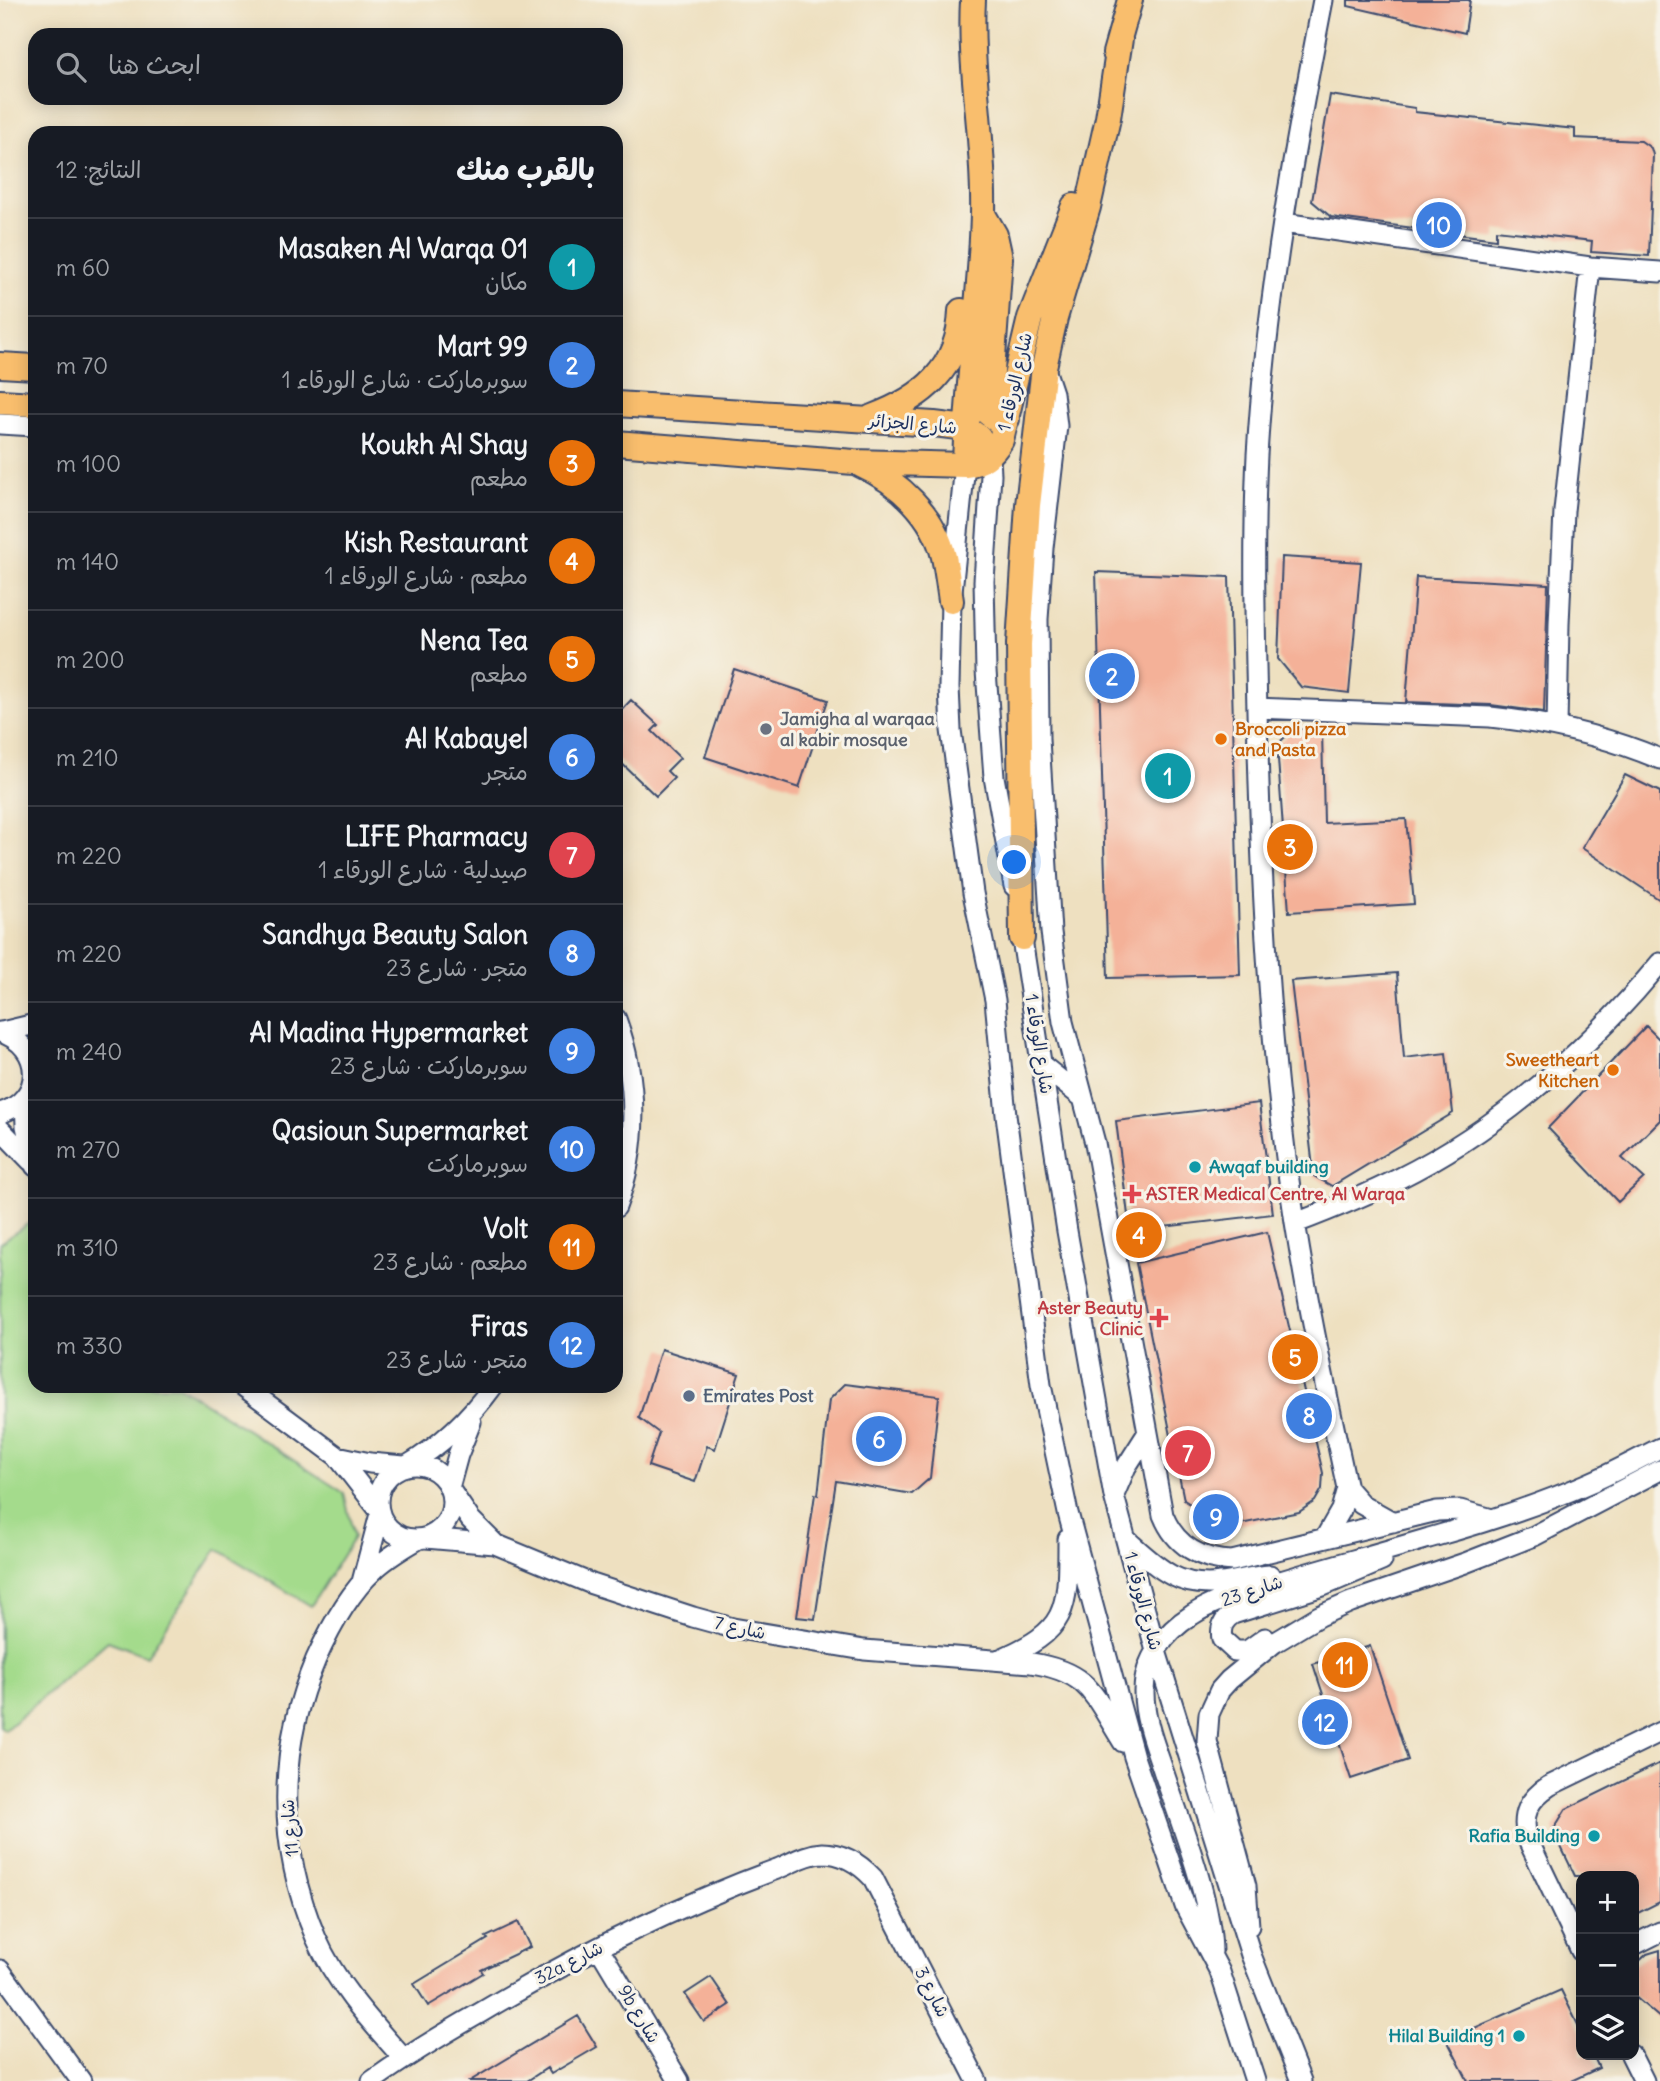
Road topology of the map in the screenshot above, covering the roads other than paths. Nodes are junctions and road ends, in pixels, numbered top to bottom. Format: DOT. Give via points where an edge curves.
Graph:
graph roads {
  1 [pos="973,0"];
  2 [pos="1130,0"];
  3 [pos="1323,0"];
  4 [pos="1121,39"];
  5 [pos="983,215"];
  6 [pos="1283,223"];
  7 [pos="1590,267"];
  8 [pos="1660,272"];
  9 [pos="0,365"];
  10 [pos="28,367"];
  11 [pos="1044,367"];
  12 [pos="0,402"];
  13 [pos="28,404"];
  14 [pos="623,404"];
  15 [pos="1007,419"];
  16 [pos="864,420"];
  17 [pos="0,424"];
  18 [pos="28,426"];
  19 [pos="965,428"];
  20 [pos="623,444"];
  21 [pos="990,456"];
  22 [pos="854,462"];
  23 [pos="965,465"];
  24 [pos="951,601"];
  25 [pos="1257,708"];
  26 [pos="1557,727"];
  27 [pos="1660,759"];
  28 [pos="1022,938"];
  29 [pos="1660,963"];
  30 [pos="28,1026"];
  31 [pos="1,1032"];
  32 [pos="623,1043"];
  33 [pos="28,1053"];
  34 [pos="1043,1066"];
  35 [pos="28,1092"];
  36 [pos="25,1098"];
  37 [pos="1083,1098"];
  38 [pos="0,1113"];
  39 [pos="0,1129"];
  40 [pos="28,1135"];
  41 [pos="28,1159"];
  42 [pos="623,1180"];
  43 [pos="1296,1223"];
  44 [pos="253,1393"];
  45 [pos="488,1393"];
  46 [pos="477,1408"];
  47 [pos="1147,1434"];
  48 [pos="1660,1448"];
  49 [pos="337,1455"];
  50 [pos="406,1466"];
  51 [pos="1660,1470"];
  52 [pos="1347,1488"];
  53 [pos="450,1489"];
  54 [pos="1114,1496"];
  55 [pos="379,1512"];
  56 [pos="1068,1513"];
  57 [pos="1492,1519"];
  58 [pos="1393,1522"];
  59 [pos="1325,1538"];
  60 [pos="1430,1538"];
  61 [pos="422,1539"];
  62 [pos="1126,1540"];
  63 [pos="495,1544"];
  64 [pos="1302,1574"];
  65 [pos="362,1583"];
  66 [pos="1351,1602"];
  67 [pos="1156,1651"];
  68 [pos="998,1660"];
  69 [pos="1660,1732"];
  70 [pos="1134,1757"];
  71 [pos="778,1868"];
  72 [pos="1660,1932"];
  73 [pos="1576,1941"];
  74 [pos="1639,1942"];
  75 [pos="600,1948"];
  76 [pos="1212,1955"];
  77 [pos="1251,1955"];
  78 [pos="0,1970"];
  79 [pos="403,2058"];
  80 [pos="1634,2060"];
  81 [pos="81,2081"];
  82 [pos="372,2081"];
  83 [pos="679,2081"];
  84 [pos="977,2081"];
  85 [pos="1255,2081"];
  86 [pos="1301,2081"];
  87 [pos="1644,2081"];
  1 -- 5 [label="main road, شارع الورقاء 1"];
  2 -- 4 [label="main road, شارع الورقاء 1"];
  3 -- 6 [label="street"];
  4 -- 11 [label="main road" via="1088,206"];
  4 -- 15 [label="main road, شارع الورقاء 1" via="1104,88 1081,186 1030,318"];
  5 -- 15 [label="main road" via="995,235 1000,258 989,414 995,421"];
  5 -- 16 [label="main road" via="964,282 958,334 947,361 929,386 910,401"];
  5 -- 19 [label="main road, شارع الورقاء 1"];
  6 -- 7 [label="street"];
  6 -- 25 [label="street" via="1257,457"];
  7 -- 8 [label="street"];
  7 -- 26 [label="street" via="1564,511"];
  9 -- 10 [label="main road"];
  11 -- 28 [label="main road" via="1020,607"];
  11 -- 37 [label="street" via="1057,426 1038,619 1045,867 1063,1022"];
  12 -- 13 [label="main road"];
  14 -- 16 [label="main road, شارع الجزائر"];
  15 -- 21 [label="main road, شارع الورقاء 1"];
  16 -- 19 [label="main road, شارع الجزائر"];
  17 -- 18 [label="street"];
  19 -- 21 [label="main road, شارع الجزائر" via="981,439"];
  19 -- 23 [label="main road, شارع الورقاء 1"];
  20 -- 22 [label="main road, شارع الجزائر"];
  21 -- 23 [label="main road, شارع الجزائر"];
  21 -- 28 [label="street, شارع الورقاء 1" via="984,581 986,671 994,777"];
  22 -- 23 [label="main road, شارع الجزائر"];
  22 -- 24 [label="main road" via="888,480 928,520 944,555"];
  23 -- 24 [label="street, شارع الورقاء 1"];
  24 -- 56 [label="street, شارع الورقاء 1" via="949,687 955,763 995,1000 1034,1338"];
  25 -- 26 [label="street" via="1490,717"];
  25 -- 43 [label="street" via="1267,978"];
  26 -- 27 [label="street"];
  28 -- 34 [label="street, شارع الورقاء 1"];
  29 -- 43 [label="street" via="1570,1059 1518,1102 1400,1178"];
  30 -- 31 [label="street"];
  31 -- 33 [label="street" via="19,1041"];
  32 -- 42 [label="street" via="633,1104"];
  34 -- 37 [label="street"];
  34 -- 54 [label="street, شارع الورقاء 1"];
  35 -- 36 [label="street"];
  36 -- 38 [label="street"];
  36 -- 40 [label="street"];
  37 -- 47 [label="street"];
  39 -- 41 [label="street"];
  43 -- 52 [label="street"];
  44 -- 49 [label="street"];
  45 -- 46 [label="street"];
  46 -- 50 [label="street" via="438,1445"];
  46 -- 53 [label="street" via="460,1447"];
  47 -- 54 [label="street"];
  47 -- 59 [label="street" via="1163,1515 1173,1535 1190,1550 1210,1559 1232,1561"];
  48 -- 57 [label="street, شارع 23" via="1570,1491"];
  49 -- 50 [label="street"];
  49 -- 55 [label="street"];
  50 -- 53 [label="street" via="428,1467"];
  50 -- 55 [label="street" via="383,1483"];
  51 -- 66 [label="street" via="1534,1536"];
  52 -- 58 [label="street" via="1361,1504"];
  52 -- 59 [label="street"];
  53 -- 61 [label="street" via="449,1519"];
  53 -- 63 [label="street, شارع 7" via="470,1519"];
  54 -- 62 [label="street, شارع الورقاء 1"];
  55 -- 61 [label="street" via="390,1530"];
  55 -- 65 [label="street, شارع 11"];
  56 -- 68 [label="street, شارع 7" via="1068,1583 1063,1608 1040,1638"];
  56 -- 70 [label="street, شارع الورقاء 1"];
  57 -- 58 [label="street" via="1448,1509"];
  57 -- 60 [label="street, شارع 23"];
  58 -- 59 [label="street"];
  60 -- 64 [label="street, شارع 23"];
  60 -- 66 [label="street" via="1350,1575 1233,1614 1221,1628 1222,1639 1235,1651 1247,1651 1307,1612"];
  61 -- 63 [label="street, شارع 7"];
  61 -- 65 [label="street, شارع 11" via="387,1559"];
  62 -- 64 [label="street" via="1157,1568 1190,1582 1213,1584"];
  62 -- 67 [label="street, شارع الورقاء 1"];
  63 -- 68 [label="street, شارع 7" via="592,1584 733,1628 851,1648"];
  64 -- 67 [label="street, شارع 23" via="1207,1606 1180,1623"];
  65 -- 79 [label="street, شارع 11" via="325,1638 304,1687 292,1733 286,1804 300,1896 317,1940 347,1991"];
  66 -- 77 [label="street" via="1296,1629 1245,1666 1220,1690 1209,1714 1207,1741 1246,1886"];
  67 -- 76 [label="street, شارع 23" via="1146,1673 1146,1712 1204,1897"];
  67 -- 77 [label="street, شارع الورقاء 1"];
  68 -- 70 [label="street, شارع 7" via="1043,1665 1078,1679 1102,1705"];
  69 -- 73 [label="street" via="1549,1786 1527,1810 1527,1838"];
  70 -- 76 [label="street, شارع الورقاء 1" via="1185,1906"];
  71 -- 75 [label="street, 32a شارع" via="722,1889"];
  71 -- 84 [label="street, شارع 3" via="813,1854 843,1856 866,1871 887,1902"];
  72 -- 74 [label="street"];
  75 -- 79 [label="street, 32a شارع" via="528,1984"];
  75 -- 83 [label="street, 9b شارع"];
  76 -- 85 [label="street, شارع الورقاء 1"];
  77 -- 86 [label="street, شارع الورقاء 1"];
  78 -- 81 [label="street"];
  79 -- 82 [label="street, 32a شارع"];
  80 -- 87 [label="street"];
}
